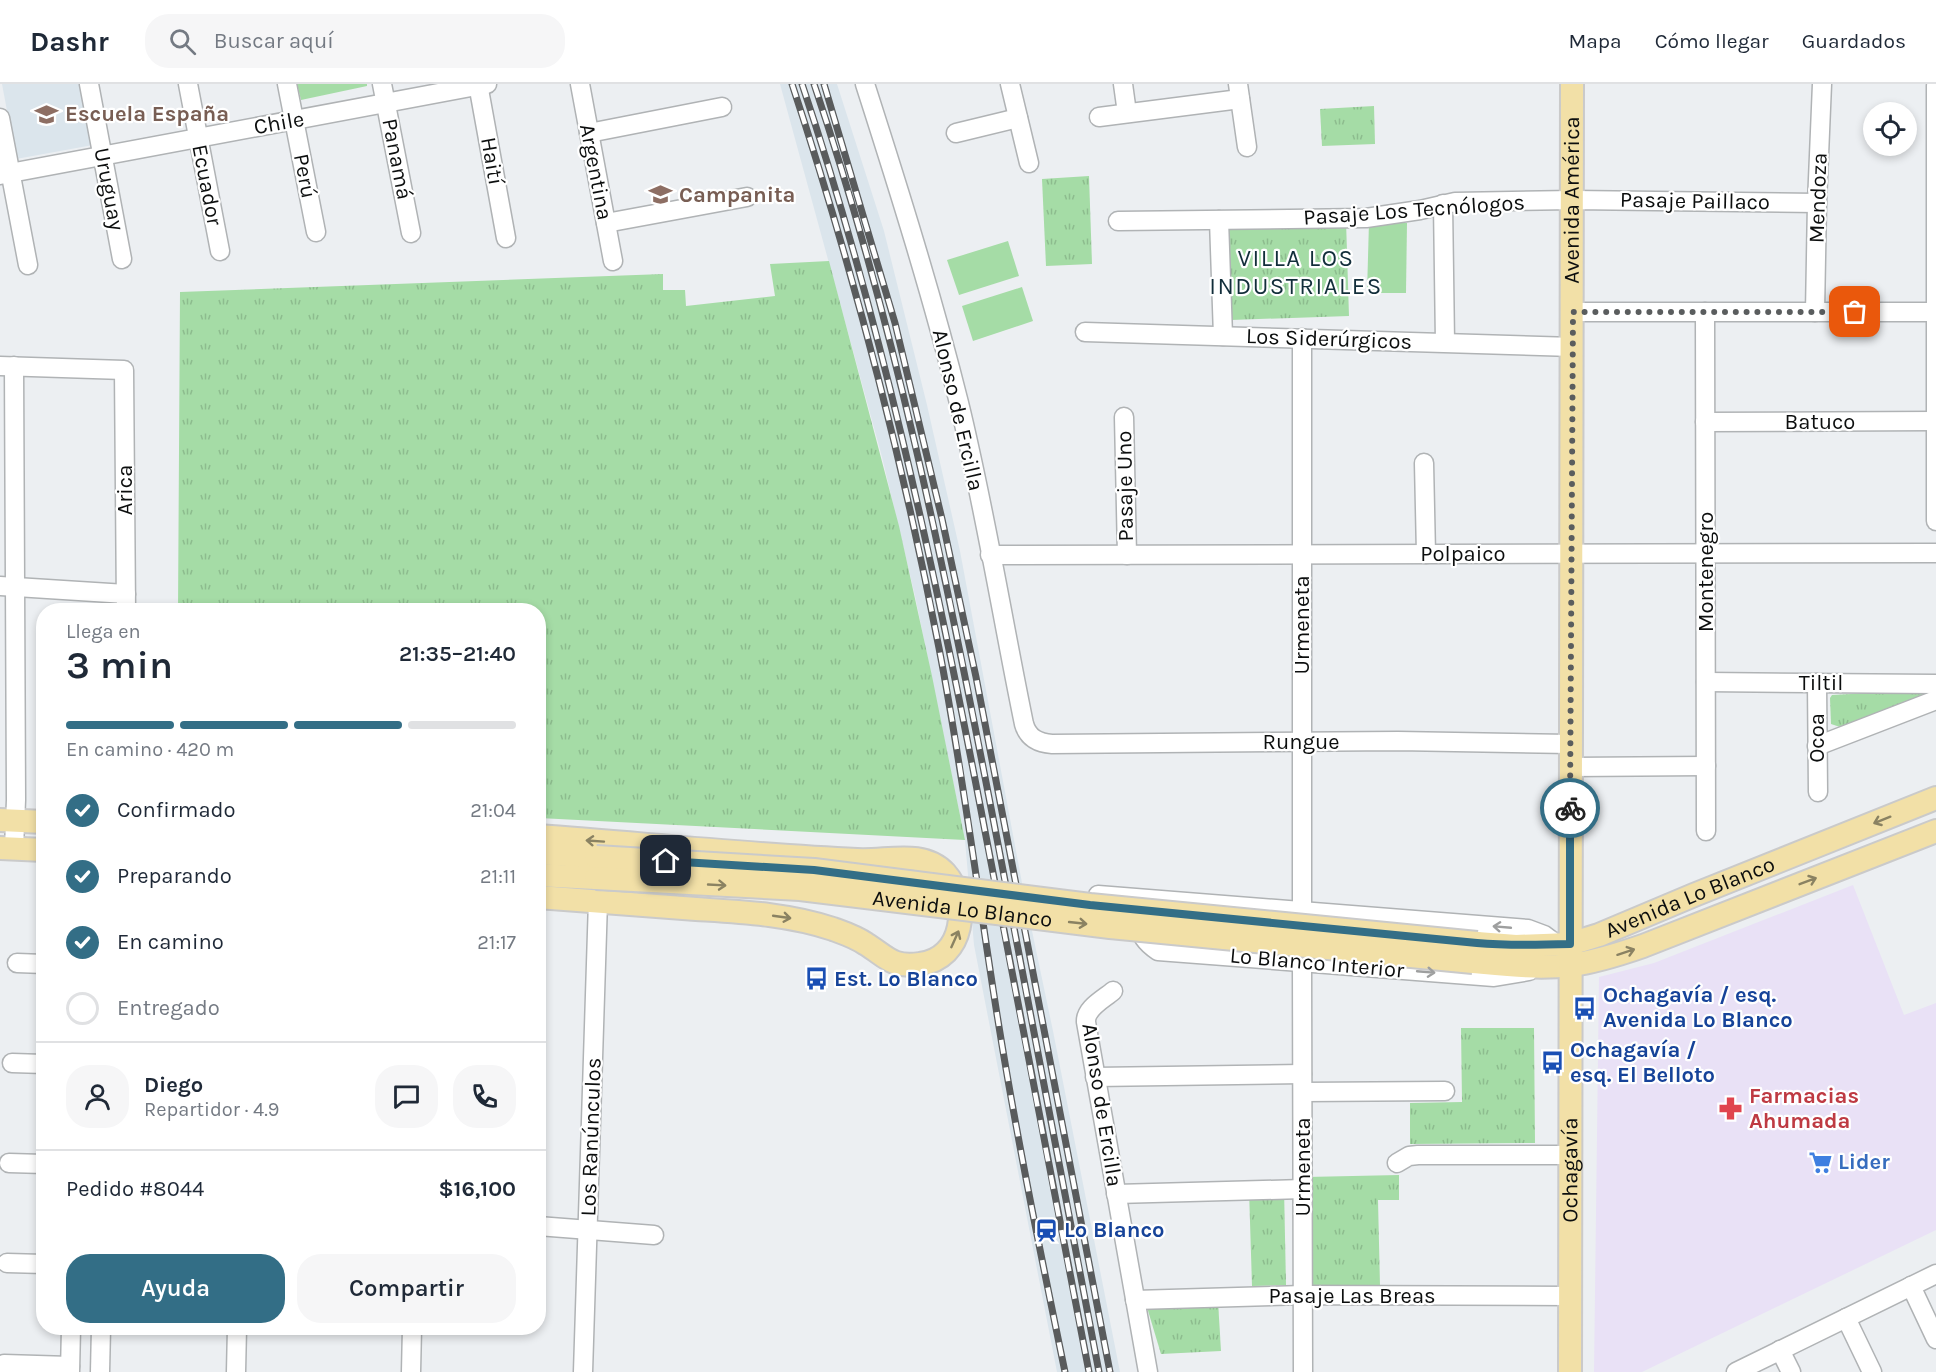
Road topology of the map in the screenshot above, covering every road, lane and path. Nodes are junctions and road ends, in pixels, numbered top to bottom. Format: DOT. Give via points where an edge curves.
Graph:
graph roads {
  1 [pos="89,84"];
  2 [pos="188,84"];
  3 [pos="287,84"];
  4 [pos="382,84"];
  5 [pos="580,84"];
  6 [pos="865,84"];
  7 [pos="1010,84"];
  8 [pos="1123,84"];
  9 [pos="1572,84"];
  10 [pos="1822,84"];
  11 [pos="1925,84"];
  12 [pos="481,85"];
  13 [pos="1936,86"];
  14 [pos="1239,91"];
  15 [pos="386,103"];
  16 [pos="722,107"];
  17 [pos="1127,114"];
  18 [pos="1018,117"];
  19 [pos="1099,117"];
  20 [pos="0,118"];
  21 [pos="294,121"];
  22 [pos="589,133"];
  23 [pos="956,133"];
  24 [pos="198,137"];
  25 [pos="1247,147"];
  26 [pos="103,155"];
  27 [pos="1029,163"];
  28 [pos="5,174"];
  29 [pos="747,197"];
  30 [pos="1573,200"];
  31 [pos="1817,203"];
  32 [pos="1443,204"];
  33 [pos="1219,220"];
  34 [pos="1118,221"];
  35 [pos="606,223"];
  36 [pos="316,232"];
  37 [pos="411,233"];
  38 [pos="506,238"];
  39 [pos="220,251"];
  40 [pos="122,259"];
  41 [pos="1936,259"];
  42 [pos="613,261"];
  43 [pos="28,265"];
  44 [pos="1573,312"];
  45 [pos="1705,312"];
  46 [pos="1815,312"];
  47 [pos="1936,312"];
  48 [pos="1085,332"];
  49 [pos="1223,336"];
  50 [pos="1302,338"];
  51 [pos="1445,342"];
  52 [pos="1573,346"];
  53 [pos="7,366"];
  54 [pos="1936,371"];
  55 [pos="1124,417"];
  56 [pos="1935,421"];
  57 [pos="1705,422"];
  58 [pos="1424,463"];
  59 [pos="7,479"];
  60 [pos="1936,487"];
  61 [pos="1936,521"];
  62 [pos="1936,553"];
  63 [pos="1426,554"];
  64 [pos="1571,554"];
  65 [pos="1706,554"];
  66 [pos="990,555"];
  67 [pos="1127,555"];
  68 [pos="1303,555"];
  69 [pos="7,586"];
  70 [pos="126,602"];
  71 [pos="1706,682"];
  72 [pos="1817,683"];
  73 [pos="1936,684"];
  74 [pos="8,690"];
  75 [pos="1936,700"];
  76 [pos="1034,740"];
  77 [pos="1302,742"];
  78 [pos="1570,744"];
  79 [pos="1818,746"];
  80 [pos="1706,766"];
  81 [pos="1570,767"];
  82 [pos="1818,792"];
  83 [pos="1936,798"];
  84 [pos="8,821"];
  85 [pos="36,822"];
  86 [pos="1706,831"];
  87 [pos="1936,831"];
  88 [pos="546,837"];
  89 [pos="7,848"];
  90 [pos="36,850"];
  91 [pos="546,855"];
  92 [pos="596,867"];
  93 [pos="546,874"];
  94 [pos="1092,895"];
  95 [pos="546,898"];
  96 [pos="1151,899"];
  97 [pos="598,901"];
  98 [pos="1302,911"];
  99 [pos="1565,951"];
  100 [pos="1475,952"];
  101 [pos="1302,962"];
  102 [pos="17,963"];
  103 [pos="36,964"];
  104 [pos="1539,966"];
  105 [pos="1113,991"];
  106 [pos="12,1063"];
  107 [pos="36,1064"];
  108 [pos="1095,1077"];
  109 [pos="1303,1083"];
  110 [pos="1445,1092"];
  111 [pos="1569,1155"];
  112 [pos="1397,1162"];
  113 [pos="9,1163"];
  114 [pos="36,1164"];
  115 [pos="1303,1189"];
  116 [pos="1116,1194"];
  117 [pos="546,1227"];
  118 [pos="588,1230"];
  119 [pos="654,1235"];
  120 [pos="7,1263"];
  121 [pos="36,1264"];
  122 [pos="1936,1274"];
  123 [pos="1911,1286"];
  124 [pos="1303,1295"];
  125 [pos="1570,1296"];
  126 [pos="1135,1300"];
  127 [pos="1846,1318"];
  128 [pos="71,1335"];
  129 [pos="101,1335"];
  130 [pos="237,1335"];
  131 [pos="412,1335"];
  132 [pos="1936,1339"];
  133 [pos="1780,1350"];
  134 [pos="4,1364"];
  135 [pos="70,1369"];
  136 [pos="100,1372"];
  137 [pos="236,1372"];
  138 [pos="411,1372"];
  139 [pos="583,1372"];
  140 [pos="1148,1372"];
  141 [pos="1303,1372"];
  142 [pos="1570,1372"];
  143 [pos="1736,1372"];
  144 [pos="1791,1372"];
  145 [pos="1872,1372"];
  1 -- 26 [label="street, Uruguay"];
  2 -- 24 [label="street, Ecuador"];
  3 -- 21 [label="street, Perú"];
  4 -- 15 [label="street, Panamá"];
  5 -- 22 [label="street, Argentina"];
  6 -- 66 [label="street, Alonso de Ercilla" via="950,368"];
  7 -- 18 [label="street"];
  8 -- 17 [label="street"];
  9 -- 30 [label="main road, Avenida América"];
  10 -- 31 [label="street, Mendoza"];
  11 -- 13 [label="street"];
  12 -- 15 [label="street, Chile"];
  12 -- 38 [label="street, Haití"];
  13 -- 41 [label="street"];
  14 -- 17 [label="street"];
  14 -- 25 [label="street"];
  15 -- 21 [label="street, Chile"];
  15 -- 37 [label="street, Panamá"];
  16 -- 22 [label="street"];
  17 -- 19 [label="street"];
  18 -- 23 [label="street"];
  18 -- 27 [label="street"];
  20 -- 28 [label="street"];
  21 -- 24 [label="street, Chile"];
  21 -- 36 [label="street, Perú"];
  22 -- 35 [label="street, Argentina"];
  24 -- 26 [label="street, Chile"];
  24 -- 39 [label="street, Ecuador"];
  26 -- 28 [label="street, Chile"];
  26 -- 40 [label="street, Uruguay"];
  28 -- 43 [label="street"];
  29 -- 35 [label="street"];
  30 -- 31 [label="street, Pasaje Paillaco"];
  30 -- 32 [label="street, Pasaje Los Tecnólogos"];
  30 -- 44 [label="main road, Avenida América"];
  31 -- 46 [label="street, Mendoza"];
  32 -- 33 [label="street, Pasaje Los Tecnólogos" via="1366,218"];
  32 -- 51 [label="street"];
  33 -- 34 [label="street, Pasaje Los Tecnólogos"];
  33 -- 49 [label="street"];
  35 -- 42 [label="street, Argentina"];
  41 -- 47 [label="street"];
  44 -- 45 [label="street"];
  44 -- 52 [label="main road, Avenida América"];
  45 -- 46 [label="street"];
  45 -- 57 [label="street, Montenegro"];
  46 -- 47 [label="street"];
  47 -- 54 [label="street"];
  48 -- 49 [label="street, Los Siderúrgicos"];
  49 -- 50 [label="street, Los Siderúrgicos"];
  50 -- 51 [label="street, Los Siderúrgicos"];
  50 -- 68 [label="street, Urmeneta"];
  51 -- 52 [label="street, Los Siderúrgicos"];
  52 -- 64 [label="main road, Avenida América"];
  53 -- 59 [label="street"];
  53 -- 70 [label="street, Arica" via="124,370"];
  54 -- 56 [label="street"];
  55 -- 67 [label="street, Pasaje Uno"];
  56 -- 57 [label="street, Batuco"];
  56 -- 60 [label="street"];
  57 -- 65 [label="street, Montenegro"];
  58 -- 63 [label="street"];
  59 -- 69 [label="street"];
  60 -- 61 [label="street"];
  62 -- 65 [label="street, Polpaico"];
  63 -- 64 [label="street, Polpaico"];
  63 -- 68 [label="street, Polpaico"];
  64 -- 65 [label="street, Polpaico"];
  64 -- 78 [label="main road, Avenida América"];
  65 -- 71 [label="street, Montenegro"];
  66 -- 67 [label="street, Polpaico"];
  66 -- 76 [label="street, Alonso de Ercilla" via="1024,724"];
  67 -- 68 [label="street, Polpaico"];
  68 -- 77 [label="street, Urmeneta"];
  69 -- 70 [label="street"];
  69 -- 74 [label="street"];
  71 -- 72 [label="street, Tiltil"];
  71 -- 80 [label="street, Montenegro"];
  72 -- 73 [label="street, Tiltil"];
  72 -- 79 [label="street, Ocoa"];
  74 -- 84 [label="street"];
  75 -- 79 [label="street"];
  76 -- 77 [label="street, Rungue" via="1052,744"];
  77 -- 78 [label="street, Rungue"];
  77 -- 98 [label="street, Urmeneta"];
  78 -- 81 [label="main road, Avenida América"];
  79 -- 82 [label="street, Ocoa"];
  80 -- 81 [label="street"];
  80 -- 86 [label="street, Montenegro"];
  81 -- 99 [label="main road, Avenida América"];
  83 -- 99 [label="main road, Avenida Lo Blanco, one-way"];
  84 -- 85 [label="main road"];
  84 -- 89 [label="street"];
  99 -- 87 [label="main road, Avenida Lo Blanco, one-way" via="1603,958 1643,946"];
  97 -- 88 [label="main road, one-way" via="801,920 845,933 890,962 912,965 944,955 953,944 960,923 952,882 939,867 924,860 838,859"];
  89 -- 90 [label="main road"];
  91 -- 92 [label="main road, Avenida Lo Blanco"];
  92 -- 93 [label="main road, Avenida Lo Blanco"];
  92 -- 100 [label="main road, Avenida Lo Blanco, bridge" via="1110,927"];
  94 -- 96 [label="street"];
  95 -- 97 [label="main road"];
  96 -- 98 [label="street"];
  96 -- 101 [label="street, Lo Blanco Interior" via="1139,912 1139,930 1158,951"];
  97 -- 118 [label="street, Los Ranúnculos"];
  99 -- 98 [label="street, one-way" via="1544,935 1528,929"];
  99 -- 100 [label="main road, Avenida Lo Blanco" via="1516,946"];
  99 -- 104 [label="main road, Avenida Lo Blanco"];
  99 -- 111 [label="main road, Ochagavía"];
  100 -- 104 [label="main road, Avenida Lo Blanco"];
  101 -- 104 [label="street, Lo Blanco Interior, one-way" via="1494,977"];
  101 -- 109 [label="street, Urmeneta"];
  102 -- 103 [label="street"];
  105 -- 108 [label="street, Alonso de Ercilla" via="1086,1016"];
  106 -- 107 [label="street"];
  108 -- 109 [label="street"];
  108 -- 116 [label="street, Alonso de Ercilla"];
  109 -- 110 [label="street"];
  109 -- 115 [label="street, Urmeneta"];
  111 -- 112 [label="street" via="1418,1155"];
  111 -- 125 [label="main road, Ochagavía"];
  113 -- 114 [label="street"];
  115 -- 116 [label="street"];
  115 -- 124 [label="street, Urmeneta"];
  116 -- 126 [label="street, Alonso de Ercilla"];
  117 -- 118 [label="street"];
  118 -- 119 [label="street"];
  118 -- 139 [label="street, Los Ranúnculos"];
  120 -- 121 [label="street"];
  122 -- 123 [label="street"];
  123 -- 127 [label="street"];
  123 -- 132 [label="street"];
  124 -- 125 [label="street, Pasaje Las Breas"];
  124 -- 126 [label="street, Pasaje Las Breas"];
  124 -- 141 [label="street, Urmeneta"];
  125 -- 142 [label="main road, Ochagavía"];
  126 -- 140 [label="street, Alonso de Ercilla"];
  127 -- 133 [label="street"];
  127 -- 145 [label="street"];
  128 -- 135 [label="street"];
  129 -- 136 [label="street"];
  130 -- 137 [label="street"];
  131 -- 138 [label="street"];
  133 -- 143 [label="street"];
  133 -- 144 [label="street"];
  134 -- 135 [label="street"];
}
